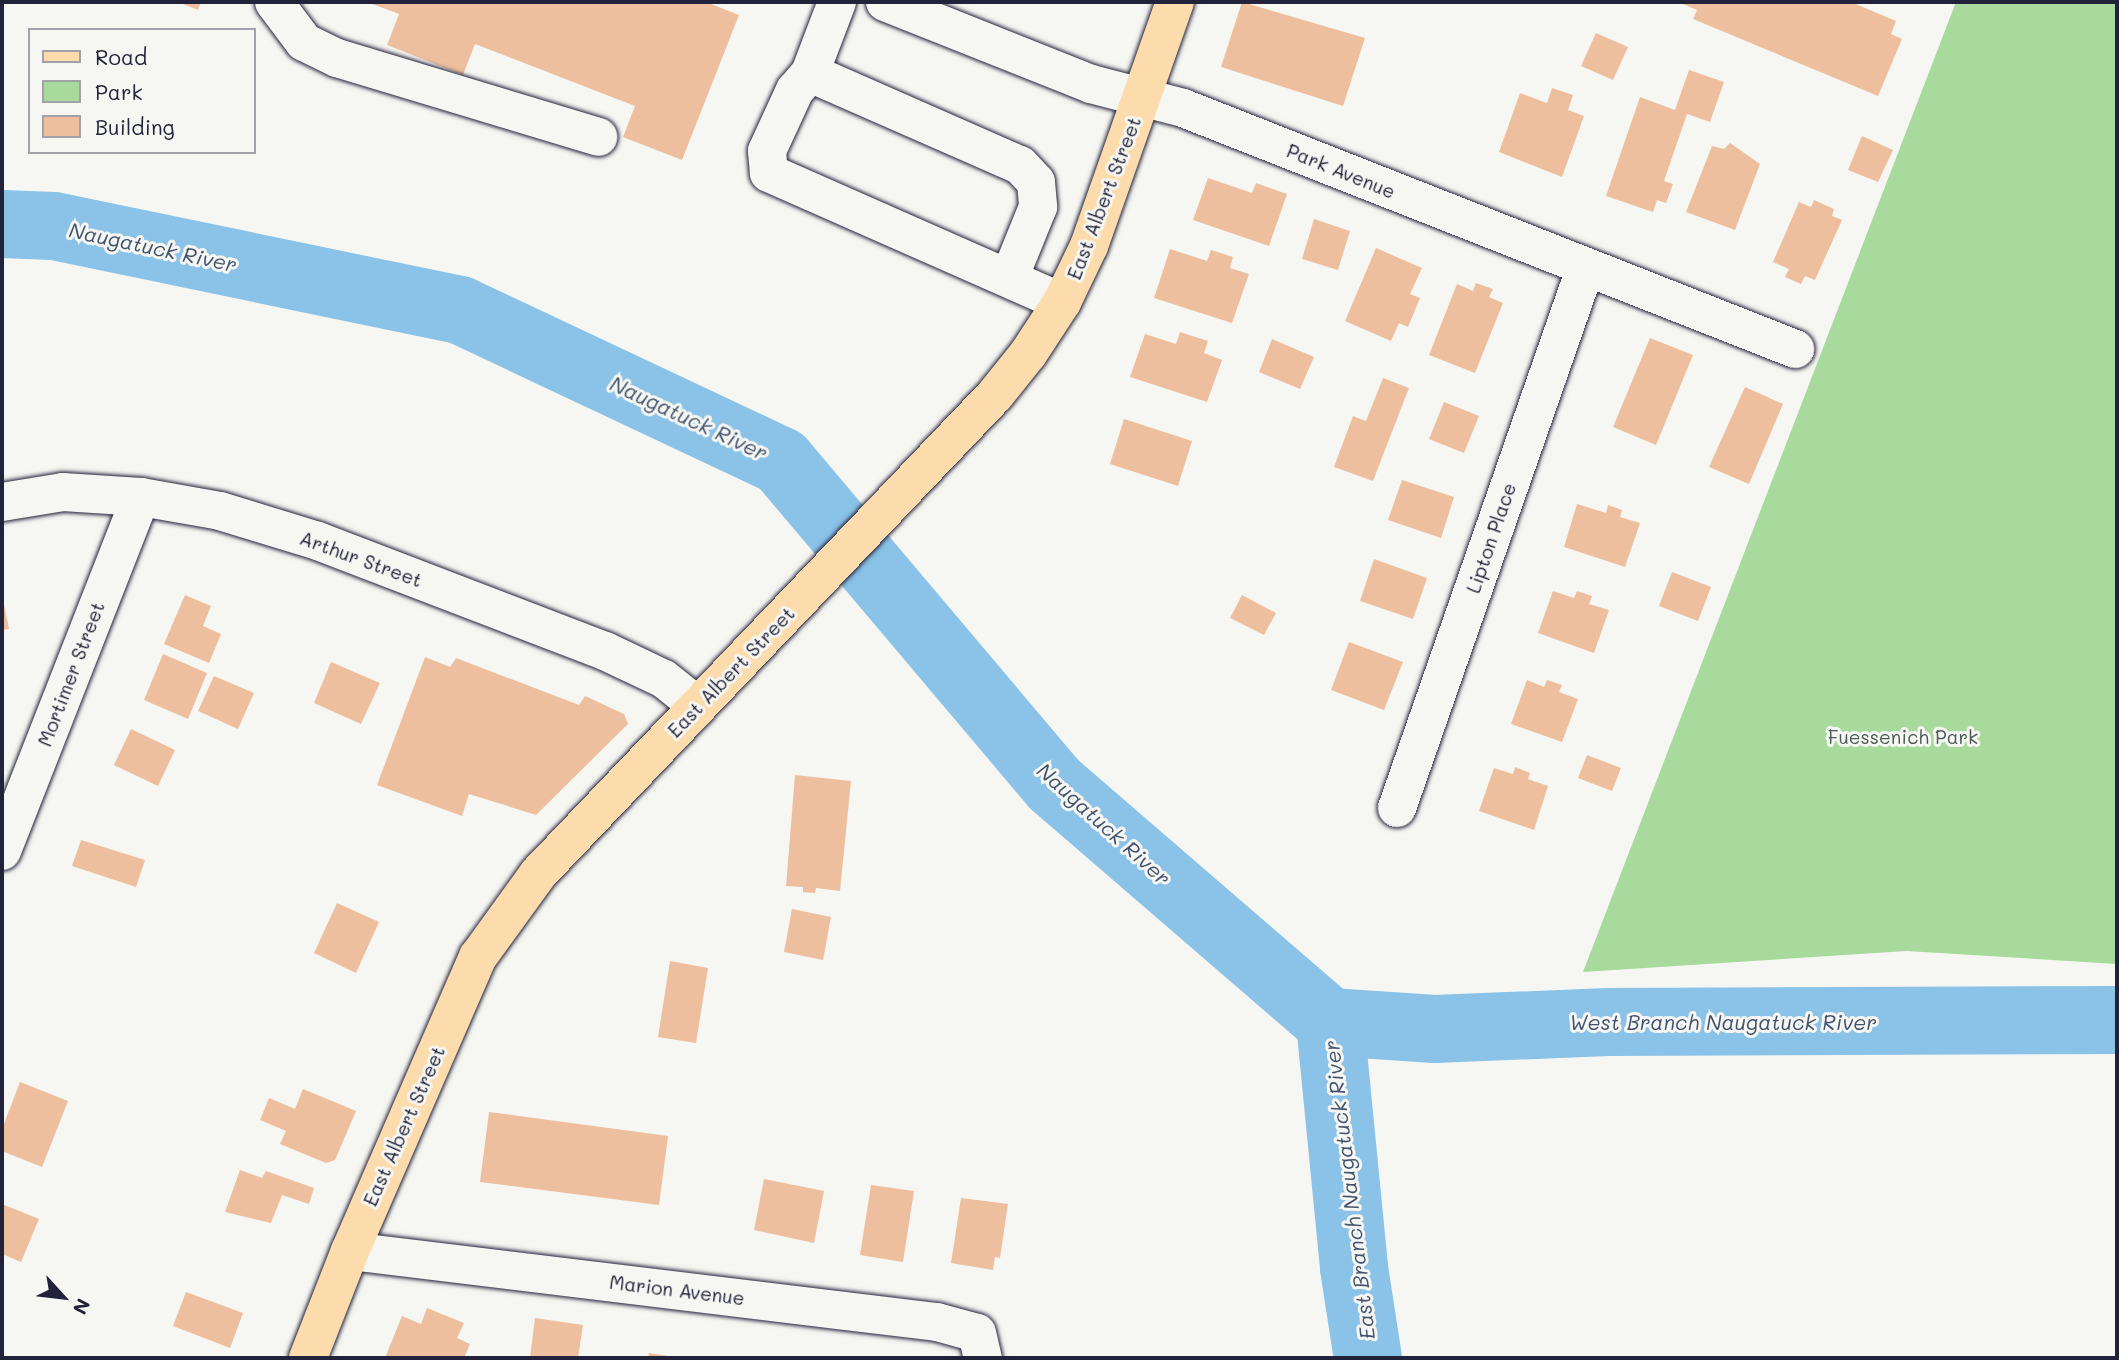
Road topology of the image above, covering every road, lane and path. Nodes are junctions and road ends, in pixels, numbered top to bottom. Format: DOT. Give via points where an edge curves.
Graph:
graph roads {
  1 [pos="274,2"];
  2 [pos="837,2"];
  3 [pos="885,2"];
  4 [pos="1175,2"];
  5 [pos="810,74"];
  6 [pos="1142,96"];
  7 [pos="598,138"];
  8 [pos="1585,269"];
  9 [pos="1010,276"];
  10 [pos="1062,302"];
  11 [pos="1795,349"];
  12 [pos="141,497"];
  13 [pos="2,502"];
  14 [pos="698,706"];
  15 [pos="1396,808"];
  16 [pos="2,851"];
  17 [pos="349,1251"];
  18 [pos="308,1358"];
  19 [pos="983,1358"];
  1 -- 7 [label="street" via="304,42 337,58"];
  2 -- 5 [label="street"];
  3 -- 6 [label="street, Park Avenue" via="1091,84"];
  4 -- 6 [label="main road, East Albert Street"];
  5 -- 9 [label="street" via="1020,165 1036,182 1038,207"];
  5 -- 9 [label="street" via="795,90 767,151 769,173"];
  6 -- 8 [label="street, Park Avenue" via="1183,108"];
  6 -- 10 [label="main road, East Albert Street" via="1089,246"];
  8 -- 11 [label="street, Park Avenue"];
  8 -- 15 [label="street, Lipton Place"];
  9 -- 10 [label="street"];
  10 -- 14 [label="main road, East Albert Street" via="995,395"];
  12 -- 13 [label="street, Arthur Street" via="63,492"];
  12 -- 14 [label="street, Arthur Street" via="220,511 318,541 605,651 664,679"];
  12 -- 16 [label="street, Mortimer Street"];
  14 -- 17 [label="main road, East Albert Street" via="538,874 478,957"];
  17 -- 18 [label="main road, East Albert Street"];
  17 -- 19 [label="street, Marion Avenue" via="937,1322 978,1334"];
}
